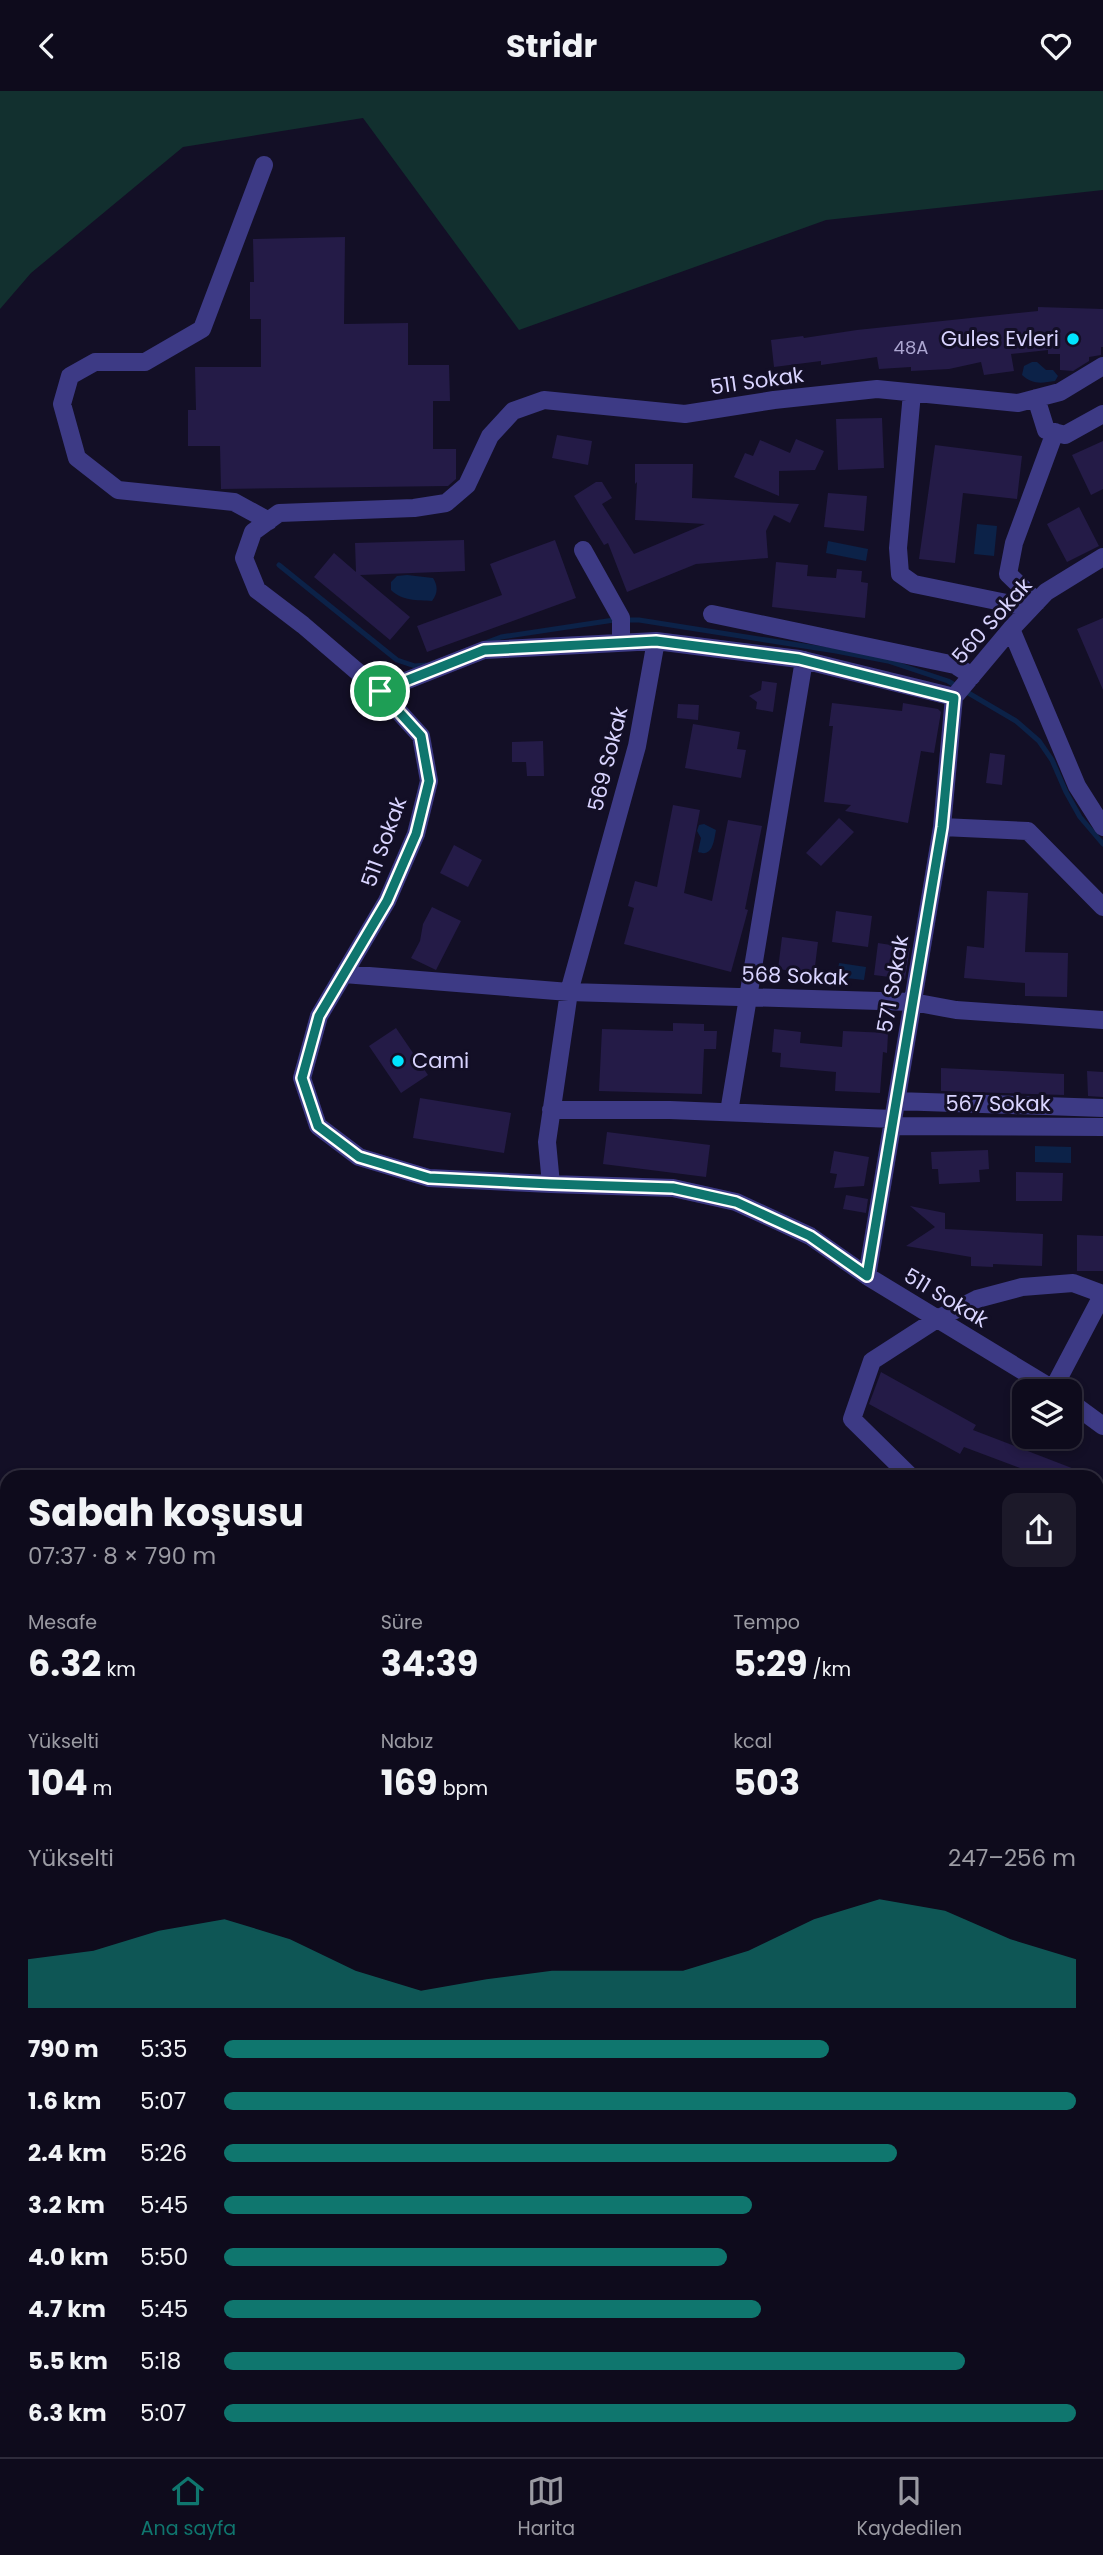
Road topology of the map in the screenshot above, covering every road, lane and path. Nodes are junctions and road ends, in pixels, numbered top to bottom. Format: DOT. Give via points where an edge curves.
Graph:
graph roads {
  1 [pos="264,165"];
  2 [pos="1103,366"];
  3 [pos="912,393"];
  4 [pos="1036,398"];
  5 [pos="1103,414"];
  6 [pos="1055,432"];
  7 [pos="269,521"];
  8 [pos="583,550"];
  9 [pos="1103,557"];
  10 [pos="1034,605"];
  11 [pos="712,614"];
  12 [pos="1011,629"];
  13 [pos="621,630"];
  14 [pos="656,641"];
  15 [pos="804,660"];
  16 [pos="962,688"];
  17 [pos="380,691"];
  18 [pos="942,827"];
  19 [pos="1103,827"];
  20 [pos="1103,907"];
  21 [pos="344,974"];
  22 [pos="569,992"];
  23 [pos="747,997"];
  24 [pos="913,1002"];
  25 [pos="1103,1020"];
  26 [pos="896,1101"];
  27 [pos="1103,1108"];
  28 [pos="551,1110"];
  29 [pos="729,1112"];
  30 [pos="893,1123"];
  31 [pos="1103,1127"];
  32 [pos="551,1184"];
  33 [pos="867,1276"];
  34 [pos="1103,1294"];
  35 [pos="937,1319"];
  36 [pos="1037,1379"];
  37 [pos="1060,1379"];
  38 [pos="1082,1411"];
  39 [pos="1103,1426"];
  40 [pos="904,1470"];
  1 -- 7 [label="street" via="202,329 145,362 95,362 70,376 62,404 77,458 117,490 234,502"];
  2 -- 4 [label="street, 511 Sokak" via="1059,392"];
  3 -- 4 [label="street, 511 Sokak" via="1018,403"];
  3 -- 7 [label="street, 511 Sokak" via="877,389 685,414 544,400 513,411 490,436 467,485 446,503 279,513"];
  3 -- 10 [label="street" via="898,548 900,574 914,584"];
  4 -- 6 [label="street" via="1046,430"];
  5 -- 6 [label="street" via="1065,435"];
  6 -- 10 [label="street" via="1014,543 1008,574"];
  7 -- 17 [label="street, 511 Sokak" via="253,532 244,558 257,590"];
  8 -- 13 [label="street"];
  9 -- 10 [label="street, 560 Sokak" via="1046,592"];
  10 -- 12 [label="street, 560 Sokak"];
  11 -- 16 [label="street" via="955,665"];
  12 -- 16 [label="street, 560 Sokak"];
  12 -- 19 [label="street" via="1077,786"];
  13 -- 14 [label="street"];
  13 -- 17 [label="street" via="484,650"];
  14 -- 15 [label="street"];
  14 -- 22 [label="street, 569 Sokak" via="637,746"];
  15 -- 16 [label="street"];
  15 -- 23 [label="street"];
  16 -- 18 [label="street, 571 Sokak"];
  17 -- 21 [label="street, 511 Sokak" via="421,736 429,781 416,834 387,901"];
  18 -- 20 [label="street" via="1028,831"];
  18 -- 24 [label="street, 571 Sokak"];
  21 -- 22 [label="street, 568 Sokak"];
  21 -- 32 [label="street, 511 Sokak" via="319,1016 302,1078 318,1126 359,1157 429,1178"];
  22 -- 23 [label="street, 568 Sokak"];
  22 -- 28 [label="street, 569 Sokak"];
  23 -- 24 [label="street, 568 Sokak"];
  23 -- 29 [label="street"];
  24 -- 25 [label="street, 568 Sokak" via="956,1010"];
  24 -- 26 [label="street, 571 Sokak"];
  26 -- 27 [label="street, 567 Sokak"];
  26 -- 30 [label="street, 571 Sokak"];
  28 -- 29 [label="street, 567 Sokak"];
  28 -- 32 [label="street, 569 Sokak" via="547,1142"];
  29 -- 30 [label="street, 567 Sokak"];
  30 -- 31 [label="street, 567 Sokak"];
  30 -- 33 [label="street, 571 Sokak"];
  32 -- 33 [label="street, 511 Sokak" via="673,1188 736,1202 810,1236"];
  33 -- 35 [label="street, 511 Sokak"];
  34 -- 35 [label="street" via="1073,1283 1023,1287 977,1299"];
  34 -- 37 [label="street"];
  35 -- 36 [label="street, 511 Sokak"];
  35 -- 40 [label="street" via="872,1361 852,1419"];
  38 -- 39 [label="street"];
}
